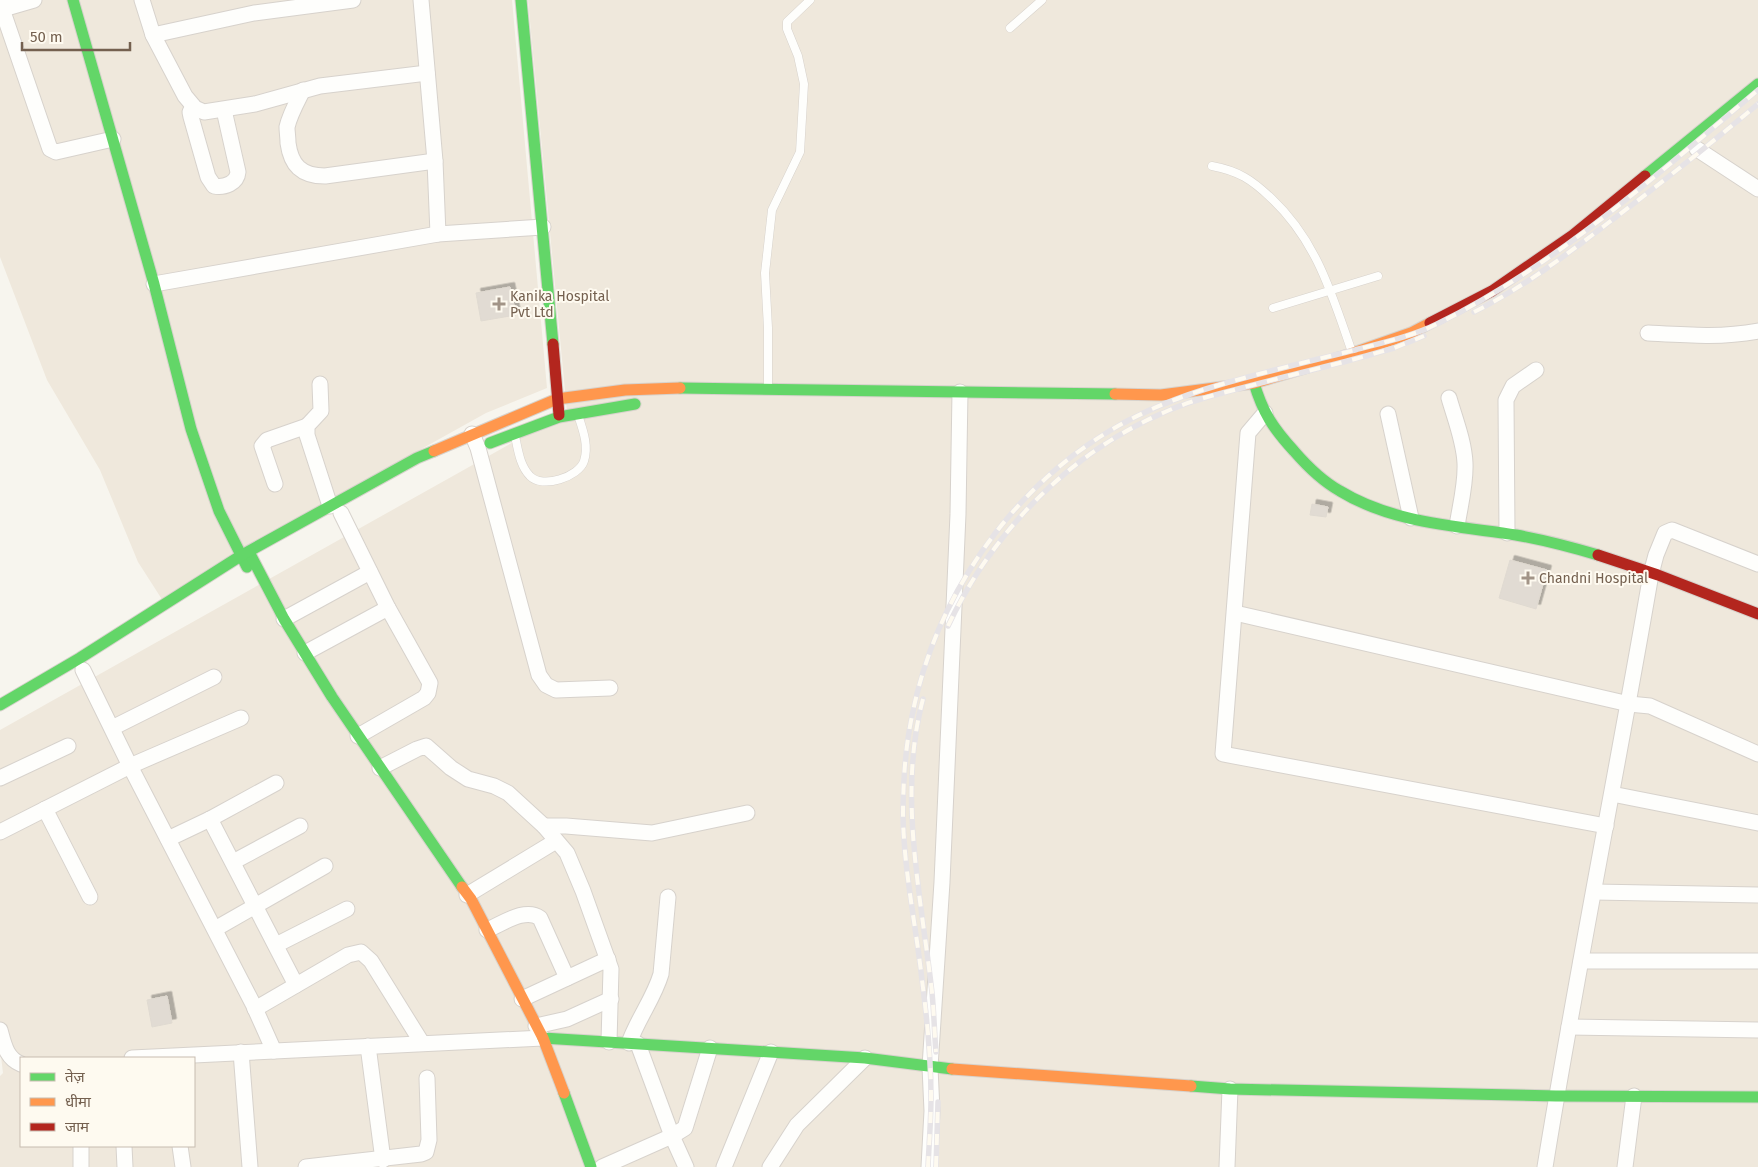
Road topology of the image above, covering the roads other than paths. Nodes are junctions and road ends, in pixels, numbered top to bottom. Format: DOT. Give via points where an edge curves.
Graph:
graph roads {
  1 [pos="34,0"];
  2 [pos="74,0"];
  3 [pos="142,0"];
  4 [pos="353,0"];
  5 [pos="421,0"];
  6 [pos="521,0"];
  7 [pos="810,0"];
  8 [pos="1042,0"];
  9 [pos="1,6"];
  10 [pos="1010,28"];
  11 [pos="153,34"];
  12 [pos="427,73"];
  13 [pos="1758,84"];
  14 [pos="303,90"];
  15 [pos="1758,98"];
  16 [pos="193,106"];
  17 [pos="224,110"];
  18 [pos="1724,126"];
  19 [pos="113,139"];
  20 [pos="1697,149"];
  21 [pos="435,161"];
  22 [pos="1212,166"];
  23 [pos="1758,189"];
  24 [pos="543,227"];
  25 [pos="438,234"];
  26 [pos="1540,272"];
  27 [pos="1378,276"];
  28 [pos="154,284"];
  29 [pos="1331,290"];
  30 [pos="1274,308"];
  31 [pos="1648,332"];
  32 [pos="1758,332"];
  33 [pos="1412,345"];
  34 [pos="1353,354"];
  35 [pos="1367,361"];
  36 [pos="1339,370"];
  37 [pos="1536,370"];
  38 [pos="320,384"];
  39 [pos="768,389"];
  40 [pos="793,390"];
  41 [pos="1257,391"];
  42 [pos="1449,398"];
  43 [pos="556,399"];
  44 [pos="959,401"];
  45 [pos="793,402"];
  46 [pos="644,404"];
  47 [pos="1265,413"];
  48 [pos="578,414"];
  49 [pos="1388,414"];
  50 [pos="559,417"];
  51 [pos="307,426"];
  52 [pos="514,434"];
  53 [pos="473,444"];
  54 [pos="437,462"];
  55 [pos="275,484"];
  56 [pos="335,509"];
  57 [pos="1410,518"];
  58 [pos="1457,526"];
  59 [pos="309,531"];
  60 [pos="1507,533"];
  61 [pos="245,553"];
  62 [pos="1758,564"];
  63 [pos="370,572"];
  64 [pos="1651,574"];
  65 [pos="388,608"];
  66 [pos="1235,613"];
  67 [pos="1758,614"];
  68 [pos="284,619"];
  69 [pos="305,653"];
  70 [pos="83,670"];
  71 [pos="214,677"];
  72 [pos="610,688"];
  73 [pos="1629,704"];
  74 [pos="0,705"];
  75 [pos="241,718"];
  76 [pos="112,728"];
  77 [pos="358,736"];
  78 [pos="68,746"];
  79 [pos="1758,754"];
  80 [pos="130,766"];
  81 [pos="380,768"];
  82 [pos="0,778"];
  83 [pos="276,783"];
  84 [pos="1612,794"];
  85 [pos="45,809"];
  86 [pos="748,813"];
  87 [pos="210,819"];
  88 [pos="1758,823"];
  89 [pos="300,826"];
  90 [pos="544,826"];
  91 [pos="1606,826"];
  92 [pos="0,832"];
  93 [pos="168,839"];
  94 [pos="556,841"];
  95 [pos="233,862"];
  96 [pos="325,866"];
  97 [pos="1594,892"];
  98 [pos="467,895"];
  99 [pos="1758,895"];
  100 [pos="90,897"];
  101 [pos="668,897"];
  102 [pos="256,905"];
  103 [pos="347,909"];
  104 [pos="215,929"];
  105 [pos="487,930"];
  106 [pos="276,945"];
  107 [pos="608,959"];
  108 [pos="1582,961"];
  109 [pos="1758,962"];
  110 [pos="567,978"];
  111 [pos="296,985"];
  112 [pos="522,999"];
  113 [pos="611,1000"];
  114 [pos="255,1009"];
  115 [pos="1569,1027"];
  116 [pos="0,1030"];
  117 [pos="1758,1030"];
  118 [pos="539,1032"];
  119 [pos="609,1042"];
  120 [pos="634,1043"];
  121 [pos="422,1044"];
  122 [pos="368,1046"];
  123 [pos="710,1048"];
  124 [pos="274,1051"];
  125 [pos="241,1052"];
  126 [pos="771,1052"];
  127 [pos="172,1057"];
  128 [pos="865,1058"];
  129 [pos="20,1063"];
  130 [pos="930,1067"];
  131 [pos="427,1078"];
  132 [pos="1230,1089"];
  133 [pos="1556,1096"];
  134 [pos="1634,1096"];
  135 [pos="1758,1097"];
  136 [pos="672,1136"];
  137 [pos="81,1147"];
  138 [pos="124,1147"];
  139 [pos="180,1147"];
  140 [pos="392,1161"];
  141 [pos="348,1165"];
  142 [pos="81,1167"];
  143 [pos="125,1167"];
  144 [pos="184,1167"];
  145 [pos="250,1167"];
  146 [pos="306,1167"];
  147 [pos="591,1167"];
  148 [pos="602,1167"];
  149 [pos="686,1167"];
  150 [pos="724,1167"];
  151 [pos="770,1167"];
  152 [pos="929,1167"];
  153 [pos="1226,1167"];
  154 [pos="1545,1167"];
  155 [pos="1625,1167"];
  1 -- 9 [label="street"];
  2 -- 19 [label="street"];
  3 -- 11 [label="street"];
  4 -- 11 [label="street" via="254,13"];
  5 -- 12 [label="street"];
  6 -- 24 [label="street"];
  7 -- 39 [label="lane" via="787,22 804,84 800,152 772,210 765,273"];
  8 -- 10 [label="lane"];
  9 -- 19 [label="street" via="50,149 56,152"];
  11 -- 16 [label="street"];
  12 -- 14 [label="street"];
  12 -- 21 [label="street"];
  13 -- 34 [label="street" via="1573,235 1492,291 1411,333"];
  14 -- 17 [label="street"];
  14 -- 21 [label="street" via="293,109 287,132 292,161 303,171 325,176"];
  15 -- 18 [label="street"];
  16 -- 17 [label="street" via="204,112"];
  16 -- 17 [label="street" via="190,117 208,177 218,187 234,182 238,172"];
  19 -- 28 [label="street"];
  20 -- 23 [label="street"];
  21 -- 25 [label="street"];
  22 -- 29 [label="lane" via="1239,173 1250,180 1291,218"];
  24 -- 25 [label="street"];
  24 -- 43 [label="street"];
  25 -- 28 [label="street"];
  26 -- 33 [label="street" via="1498,300"];
  27 -- 29 [label="lane"];
  28 -- 61 [label="street" via="191,429 219,510"];
  29 -- 30 [label="lane"];
  29 -- 34 [label="lane"];
  31 -- 32 [label="street" via="1717,336"];
  34 -- 41 [label="street"];
  35 -- 36 [label="street"];
  37 -- 60 [label="street" via="1513,386 1506,400"];
  38 -- 51 [label="street" via="321,411"];
  39 -- 40 [label="street"];
  39 -- 43 [label="street" via="625,390"];
  40 -- 44 [label="street"];
  40 -- 45 [label="street"];
  41 -- 44 [label="street"];
  41 -- 47 [label="street"];
  42 -- 58 [label="street" via="1465,463"];
  43 -- 50 [label="street"];
  43 -- 53 [label="street"];
  44 -- 130 [label="street" via="958,514"];
  46 -- 48 [label="street"];
  47 -- 57 [label="street" via="1310,468 1338,491"];
  47 -- 66 [label="street" via="1248,433"];
  48 -- 50 [label="street"];
  48 -- 52 [label="lane" via="586,437 584,460 580,470 569,476 544,482 532,478 524,469"];
  49 -- 57 [label="street"];
  50 -- 52 [label="street"];
  51 -- 55 [label="street" via="267,440 262,446"];
  51 -- 56 [label="street" via="306,435"];
  52 -- 53 [label="street"];
  53 -- 56 [label="street" via="417,458"];
  53 -- 72 [label="street" via="540,675 546,685 556,690"];
  54 -- 56 [label="street"];
  56 -- 59 [label="street"];
  56 -- 61 [label="street"];
  56 -- 63 [label="street"];
  57 -- 58 [label="street"];
  58 -- 60 [label="street"];
  60 -- 64 [label="street" via="1553,542"];
  61 -- 68 [label="street"];
  61 -- 74 [label="street"];
  62 -- 64 [label="street" via="1669,530 1663,535"];
  63 -- 65 [label="street"];
  63 -- 68 [label="street"];
  64 -- 67 [label="street"];
  64 -- 73 [label="street"];
  65 -- 69 [label="street"];
  65 -- 77 [label="street" via="426,675 430,688 424,698"];
  66 -- 73 [label="street"];
  66 -- 91 [label="street" via="1223,754"];
  68 -- 69 [label="street"];
  69 -- 77 [label="street"];
  70 -- 76 [label="street"];
  71 -- 76 [label="street"];
  73 -- 79 [label="street" via="1650,706"];
  73 -- 84 [label="street"];
  75 -- 80 [label="street"];
  76 -- 80 [label="street"];
  77 -- 81 [label="street"];
  78 -- 82 [label="street"];
  80 -- 85 [label="street"];
  80 -- 93 [label="street"];
  81 -- 90 [label="street" via="426,746 468,779 501,788"];
  81 -- 98 [label="street"];
  83 -- 87 [label="street"];
  84 -- 88 [label="street"];
  84 -- 91 [label="street"];
  85 -- 92 [label="street"];
  85 -- 100 [label="street"];
  86 -- 90 [label="street" via="652,833"];
  87 -- 93 [label="street"];
  87 -- 95 [label="street"];
  89 -- 95 [label="street"];
  90 -- 94 [label="street"];
  91 -- 97 [label="street"];
  93 -- 104 [label="street"];
  94 -- 98 [label="street"];
  94 -- 107 [label="street" via="575,868"];
  95 -- 102 [label="street"];
  96 -- 102 [label="street"];
  97 -- 99 [label="street"];
  97 -- 108 [label="street"];
  98 -- 105 [label="street"];
  101 -- 120 [label="street" via="661,974 635,1026"];
  102 -- 104 [label="street"];
  102 -- 106 [label="street"];
  103 -- 106 [label="street"];
  104 -- 114 [label="street"];
  105 -- 110 [label="street" via="526,913 540,918"];
  105 -- 112 [label="street"];
  106 -- 111 [label="street"];
  107 -- 110 [label="street"];
  107 -- 113 [label="street"];
  108 -- 109 [label="street"];
  108 -- 115 [label="street"];
  110 -- 112 [label="street"];
  111 -- 114 [label="street"];
  111 -- 121 [label="street" via="348,955 361,952 371,960"];
  112 -- 118 [label="street"];
  113 -- 118 [label="street"];
  113 -- 119 [label="street"];
  114 -- 124 [label="street"];
  115 -- 117 [label="street"];
  115 -- 133 [label="street"];
  116 -- 129 [label="street" via="10,1057"];
  118 -- 119 [label="street"];
  118 -- 121 [label="street"];
  118 -- 147 [label="street"];
  119 -- 120 [label="street"];
  120 -- 123 [label="street"];
  120 -- 136 [label="street"];
  121 -- 122 [label="street"];
  122 -- 124 [label="street"];
  122 -- 140 [label="street"];
  123 -- 126 [label="street"];
  123 -- 136 [label="street" via="687,1123"];
  124 -- 125 [label="street"];
  125 -- 127 [label="street"];
  125 -- 145 [label="street"];
  126 -- 128 [label="street"];
  126 -- 150 [label="street"];
  128 -- 130 [label="street"];
  128 -- 151 [label="street" via="797,1125"];
  130 -- 132 [label="street"];
  130 -- 152 [label="street"];
  131 -- 140 [label="street" via="426,1152"];
  132 -- 133 [label="street"];
  132 -- 153 [label="street"];
  133 -- 134 [label="street"];
  133 -- 154 [label="street"];
  134 -- 135 [label="street"];
  134 -- 155 [label="street"];
  136 -- 148 [label="street"];
  136 -- 149 [label="street"];
  137 -- 142 [label="street"];
  138 -- 143 [label="street"];
  139 -- 144 [label="street"];
  140 -- 141 [label="street"];
  141 -- 146 [label="street"];
}
